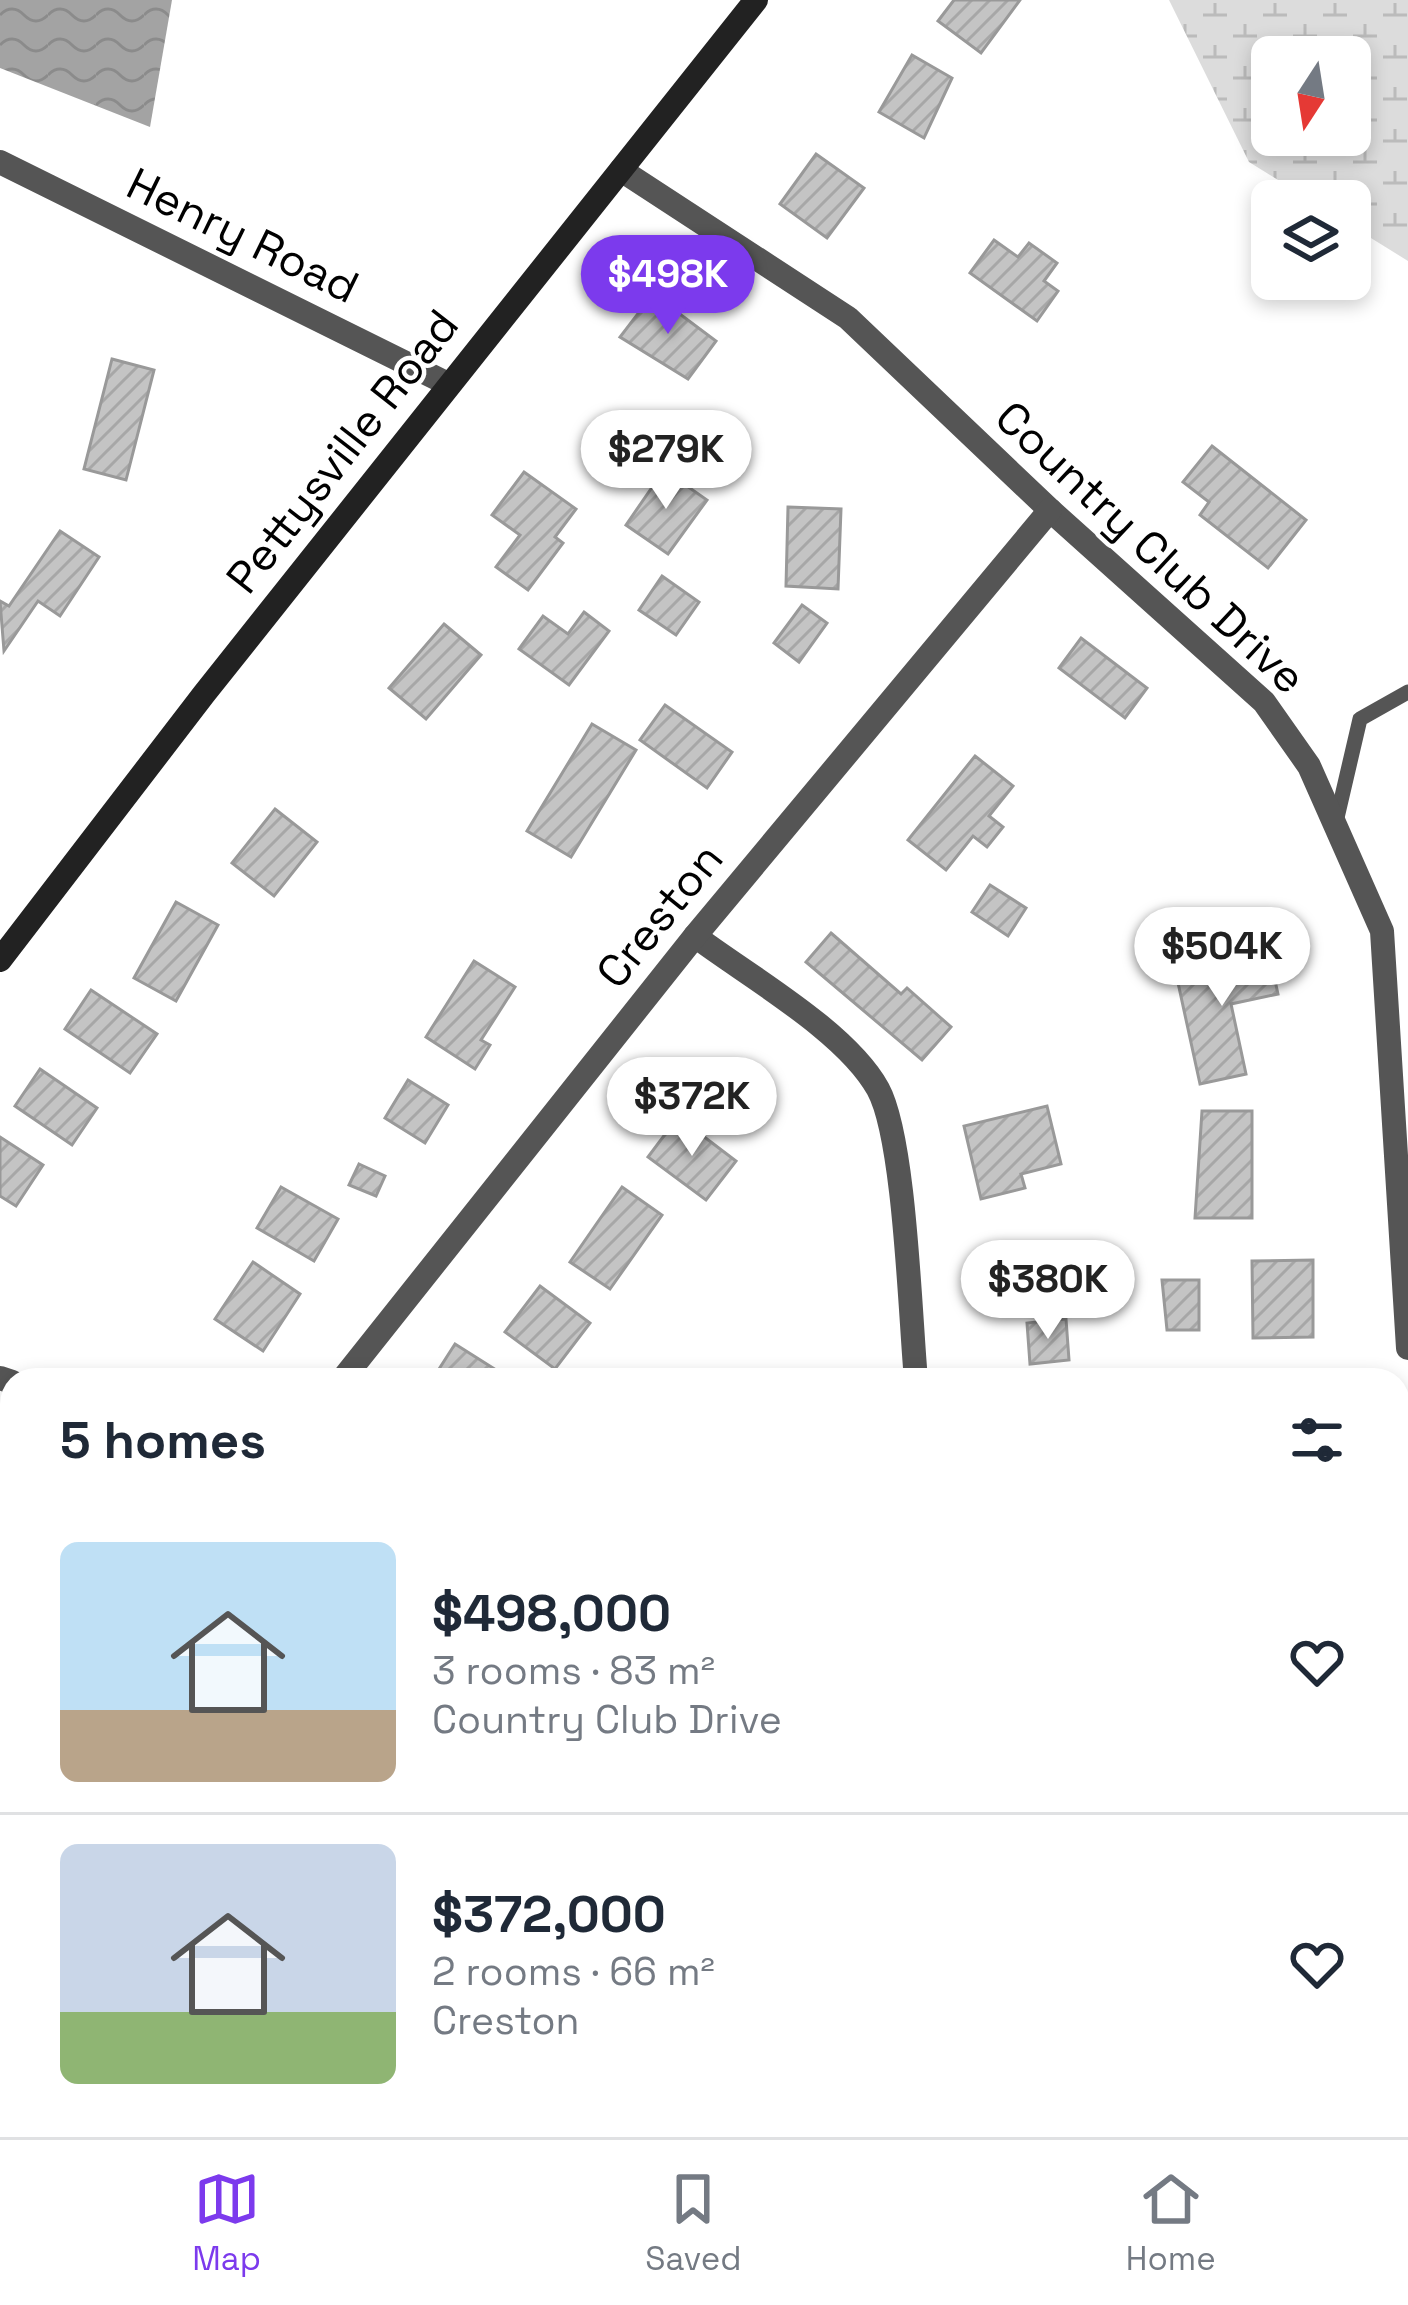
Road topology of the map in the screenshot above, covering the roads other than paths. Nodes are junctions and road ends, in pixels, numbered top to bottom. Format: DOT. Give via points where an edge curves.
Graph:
graph roads {
  1 [pos="757,0"];
  2 [pos="0,162"];
  3 [pos="621,170"];
  4 [pos="448,384"];
  5 [pos="1049,510"];
  6 [pos="1408,692"];
  7 [pos="1335,825"];
  8 [pos="695,936"];
  9 [pos="0,960"];
  10 [pos="1408,1348"];
  11 [pos="352,1368"];
  12 [pos="915,1368"];
  1 -- 3 [label="main road, Pettysville Road"];
  2 -- 4 [label="street, Henry Road"];
  3 -- 4 [label="main road, Pettysville Road"];
  3 -- 5 [label="street, Country Club Drive" via="848,318"];
  4 -- 9 [label="main road, Pettysville Road"];
  5 -- 7 [label="street, Country Club Drive" via="1264,702 1309,766"];
  5 -- 8 [label="street, Creston"];
  6 -- 7 [label="lane" via="1360,719"];
  7 -- 10 [label="street, Country Club Drive" via="1382,932"];
  8 -- 11 [label="street, Creston"];
  8 -- 12 [label="street" via="848,1051 878,1090 892,1133"];
}
